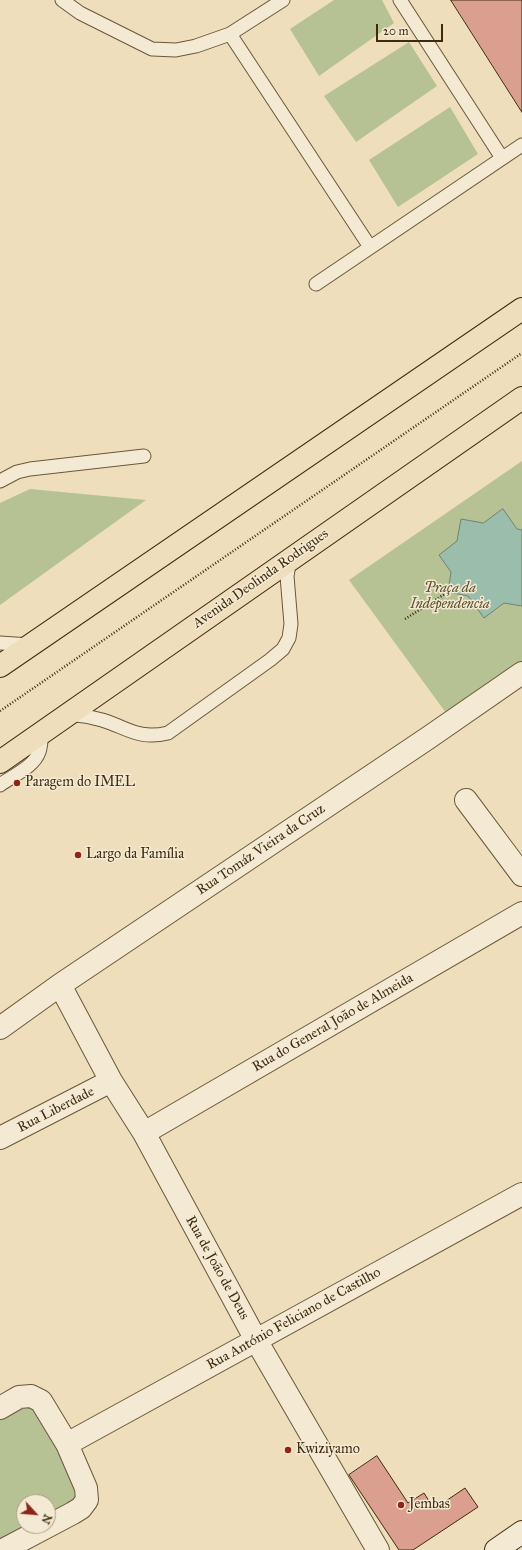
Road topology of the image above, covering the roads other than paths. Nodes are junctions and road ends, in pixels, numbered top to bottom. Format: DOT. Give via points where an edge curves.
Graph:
graph roads {
  1 [pos="62,0"];
  2 [pos="283,0"];
  3 [pos="400,0"];
  4 [pos="230,34"];
  5 [pos="522,145"];
  6 [pos="502,158"];
  7 [pos="370,247"];
  8 [pos="316,284"];
  9 [pos="522,309"];
  10 [pos="522,398"];
  11 [pos="144,456"];
  12 [pos="0,481"];
  13 [pos="290,559"];
  14 [pos="0,643"];
  15 [pos="31,645"];
  16 [pos="0,666"];
  17 [pos="522,673"];
  18 [pos="69,714"];
  19 [pos="42,733"];
  20 [pos="0,762"];
  21 [pos="0,784"];
  22 [pos="466,800"];
  23 [pos="522,875"];
  24 [pos="522,913"];
  25 [pos="60,985"];
  26 [pos="0,1028"];
  27 [pos="111,1081"];
  28 [pos="144,1133"];
  29 [pos="0,1138"];
  30 [pos="522,1194"];
  31 [pos="256,1340"];
  32 [pos="0,1408"];
  33 [pos="67,1444"];
  34 [pos="522,1532"];
  35 [pos="3,1550"];
  36 [pos="378,1550"];
  37 [pos="496,1550"];
  1 -- 4 [label="lane" via="80,13 152,49 176,50"];
  2 -- 4 [label="lane"];
  3 -- 6 [label="lane"];
  4 -- 7 [label="lane"];
  5 -- 6 [label="lane"];
  6 -- 7 [label="lane"];
  7 -- 8 [label="lane"];
  9 -- 15 [label="highway"];
  10 -- 13 [label="highway, Avenida Deolinda Rodrigues"];
  11 -- 12 [label="lane" via="30,469 17,472"];
  13 -- 18 [label="highway, Avenida Deolinda Rodrigues"];
  13 -- 18 [label="lane" via="287,582 291,624 289,638 283,649 168,733 154,736 139,734 92,717"];
  14 -- 15 [label="lane"];
  15 -- 16 [label="highway"];
  17 -- 25 [label="street, Rua Tomáz Vieira da Cruz"];
  18 -- 19 [label="highway, Avenida Deolinda Rodrigues"];
  19 -- 20 [label="highway, Avenida Deolinda Rodrigues"];
  19 -- 21 [label="lane" via="36,758"];
  22 -- 23 [label="street"];
  24 -- 28 [label="street, Rua do General João de Almeida"];
  25 -- 26 [label="street, Rua Tomáz Vieira da Cruz"];
  25 -- 27 [label="street, Rua de João de Deus"];
  27 -- 28 [label="street, Rua de João de Deus"];
  27 -- 29 [label="street, Rua Liberdade"];
  28 -- 31 [label="street, Rua de João de Deus"];
  30 -- 31 [label="street, Rua António Feliciano de Castilho"];
  31 -- 33 [label="street, Rua António Feliciano de Castilho"];
  31 -- 36 [label="street, Rua de João de Deus"];
  32 -- 33 [label="street" via="19,1397 31,1396 41,1401"];
  33 -- 35 [label="street" via="86,1488 87,1500 73,1513"];
  34 -- 37 [label="street"];
}
